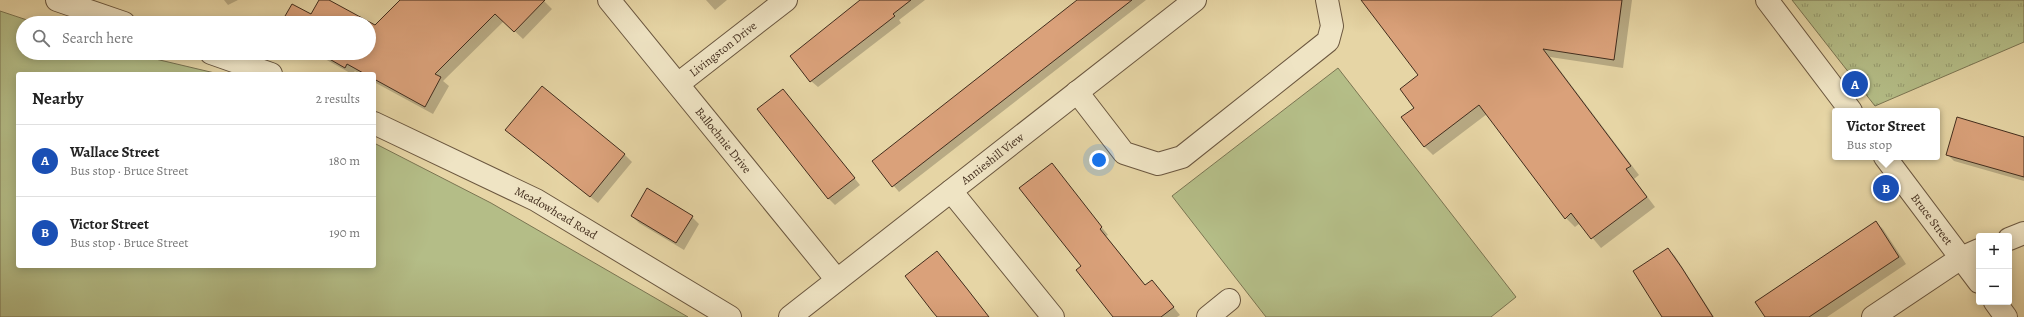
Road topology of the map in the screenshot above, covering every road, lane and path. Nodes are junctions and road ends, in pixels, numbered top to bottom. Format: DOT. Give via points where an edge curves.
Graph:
graph roads {
  1 [pos="57,0"];
  2 [pos="610,0"];
  3 [pos="786,0"];
  4 [pos="1195,0"];
  5 [pos="1327,0"];
  6 [pos="1768,0"];
  7 [pos="81,4"];
  8 [pos="108,16"];
  9 [pos="231,60"];
  10 [pos="265,72"];
  11 [pos="678,84"];
  12 [pos="1077,92"];
  13 [pos="1849,108"];
  14 [pos="376,124"];
  15 [pos="1888,160"];
  16 [pos="951,191"];
  17 [pos="2024,233"];
  18 [pos="2012,238"];
  19 [pos="1970,254"];
  20 [pos="1976,273"];
  21 [pos="837,280"];
  22 [pos="1230,300"];
  23 [pos="1996,305"];
  24 [pos="730,317"];
  25 [pos="790,317"];
  26 [pos="1053,317"];
  27 [pos="1208,317"];
  28 [pos="1873,317"];
  29 [pos="2006,317"];
  1 -- 7 [label="street"];
  2 -- 11 [label="street, Ballochnie Drive"];
  3 -- 11 [label="street, Livingston Drive"];
  4 -- 12 [label="street, Annieshill View"];
  5 -- 12 [label="street" via="1332,26 1328,41 1182,157 1158,164 1124,153"];
  6 -- 13 [label="street"];
  7 -- 8 [label="street"];
  9 -- 10 [label="street"];
  11 -- 21 [label="street, Ballochnie Drive"];
  12 -- 16 [label="street, Annieshill View"];
  14 -- 24 [label="street, Meadowhead Road" via="536,200"];
  15 -- 19 [label="street, Bruce Street"];
  16 -- 21 [label="street, Annieshill View"];
  16 -- 26 [label="street"];
  17 -- 18 [label="street"];
  19 -- 20 [label="street, Bruce Street"];
  19 -- 28 [label="street"];
  21 -- 25 [label="street, Annieshill View"];
  22 -- 27 [label="street"];
  23 -- 29 [label="street"];
}
